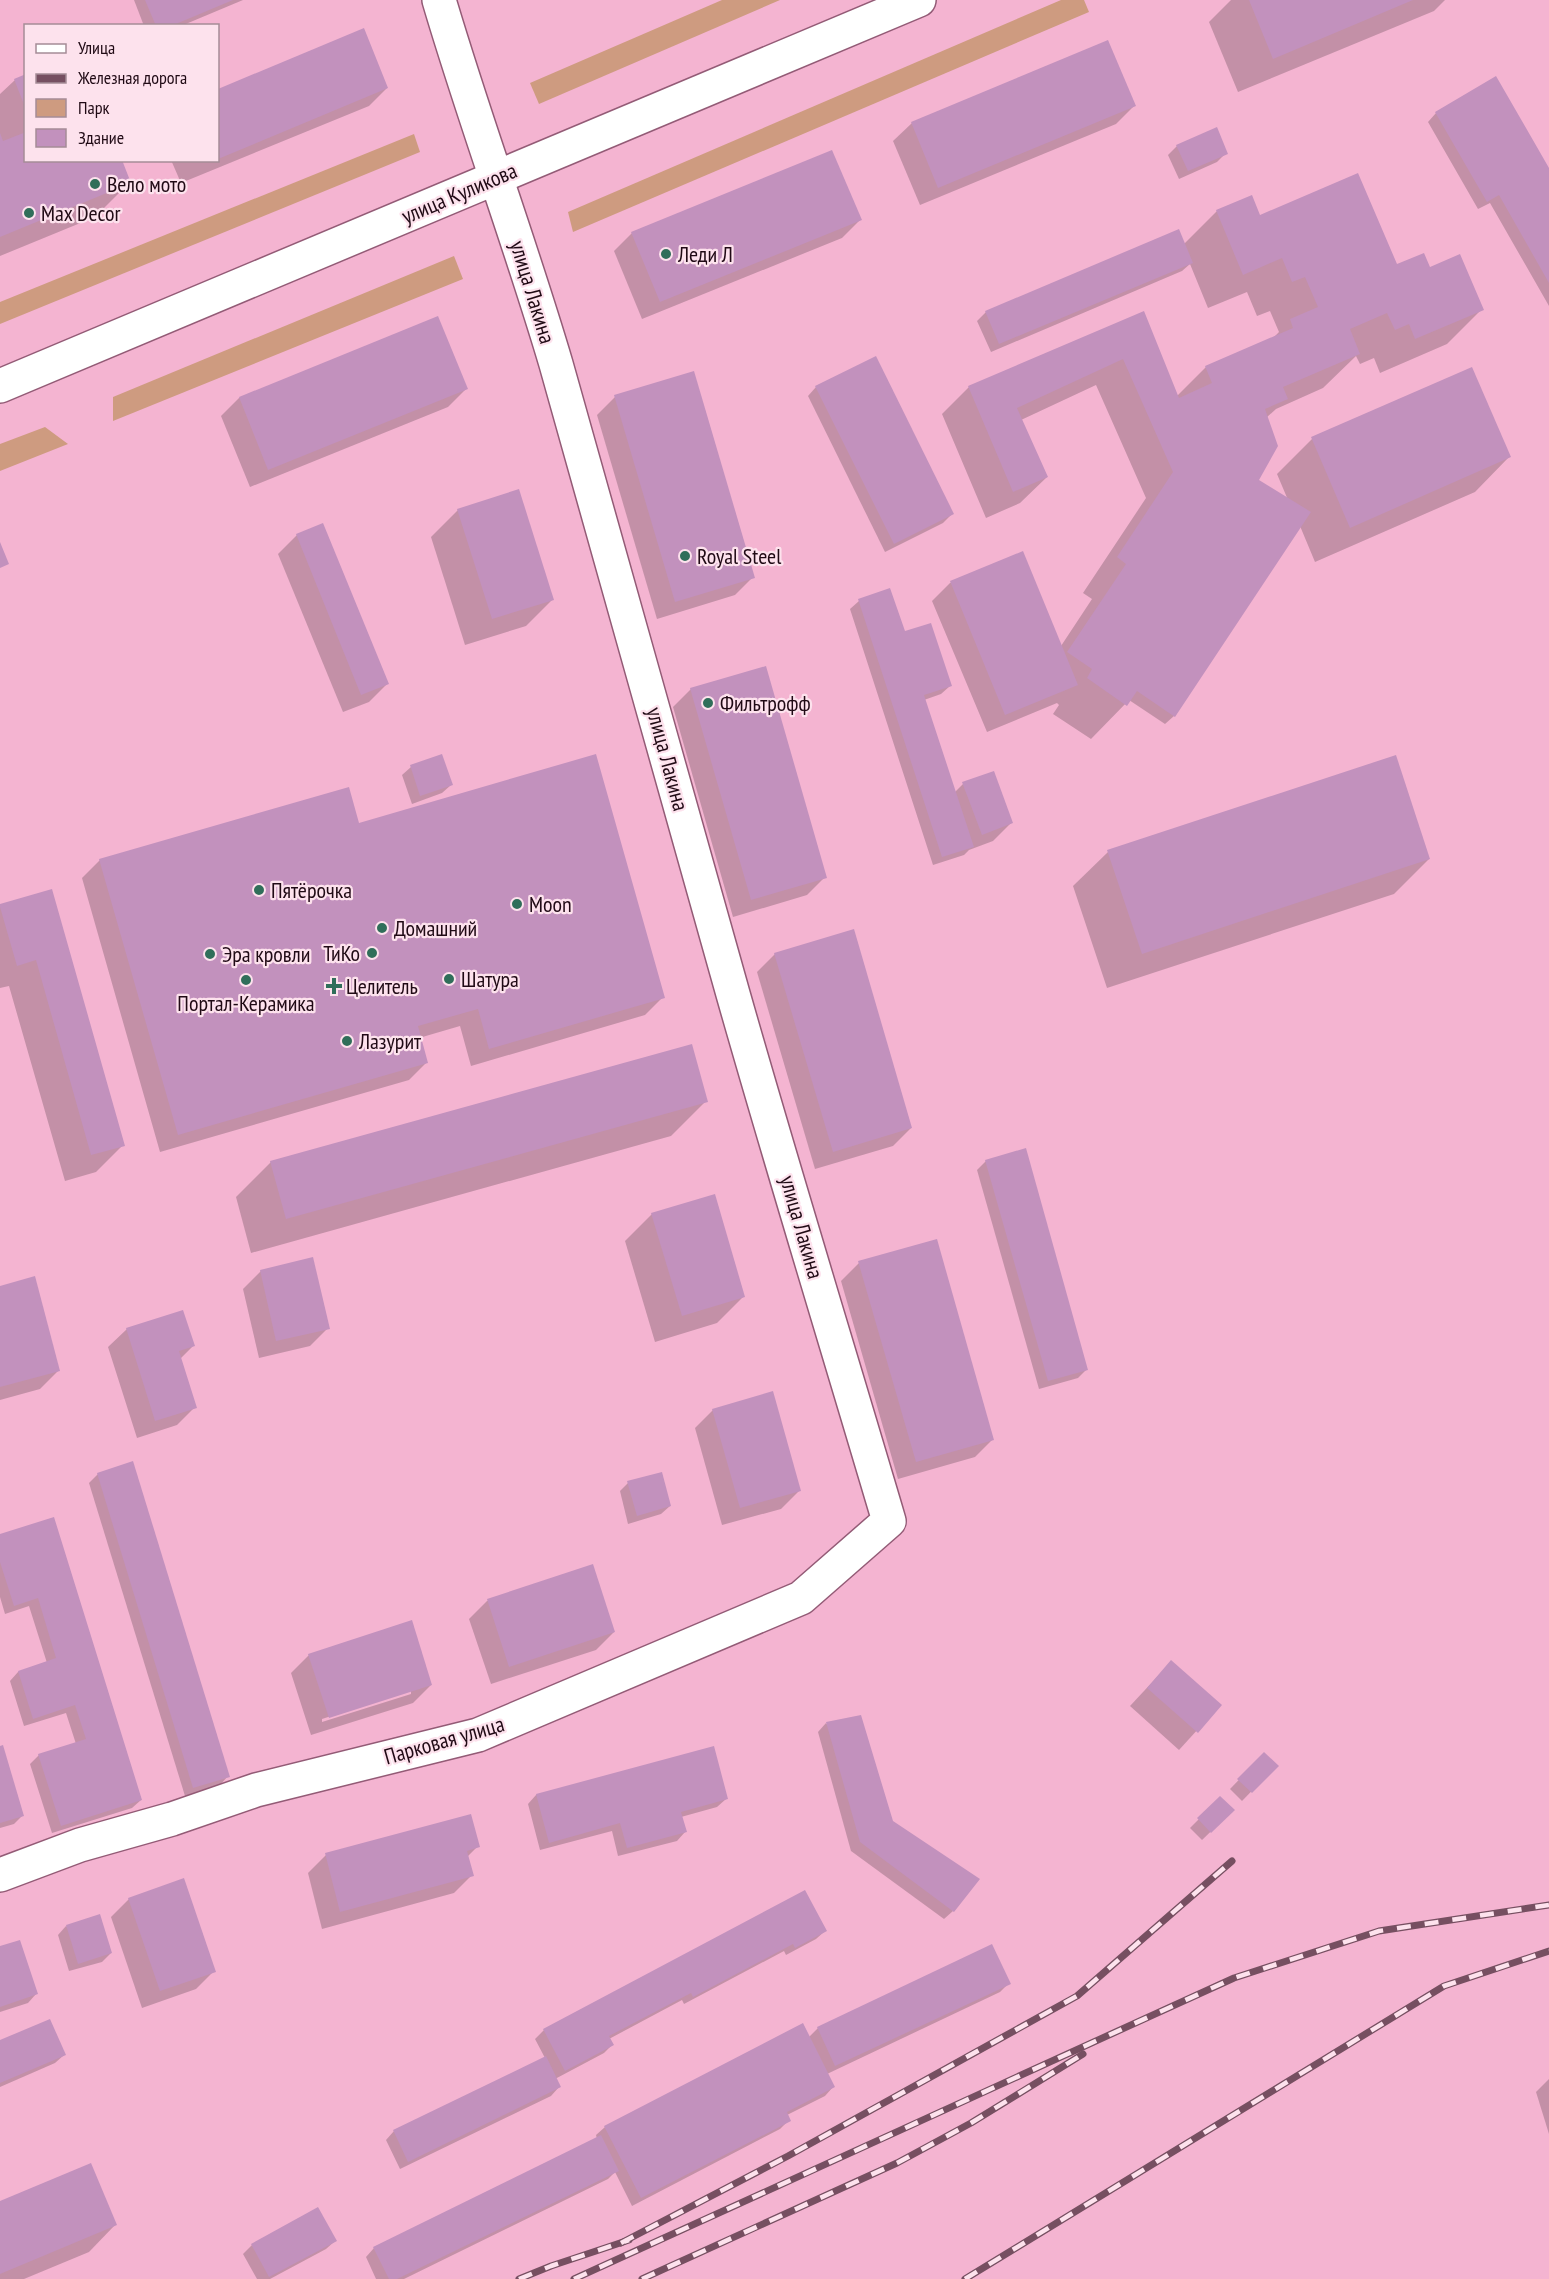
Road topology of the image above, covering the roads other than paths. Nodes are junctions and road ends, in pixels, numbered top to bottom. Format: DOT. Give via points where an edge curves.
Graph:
graph roads {
  1 [pos="439,0"];
  2 [pos="919,0"];
  3 [pos="496,177"];
  4 [pos="0,386"];
  5 [pos="889,1521"];
  6 [pos="0,1875"];
  1 -- 3 [label="street, улица Лакина"];
  2 -- 3 [label="street, улица Куликова"];
  3 -- 4 [label="street, улица Куликова"];
  3 -- 5 [label="street, улица Лакина" via="555,364 736,1006"];
  5 -- 6 [label="street, Парковая улица" via="801,1598 478,1735 256,1790 80,1845"];
}
